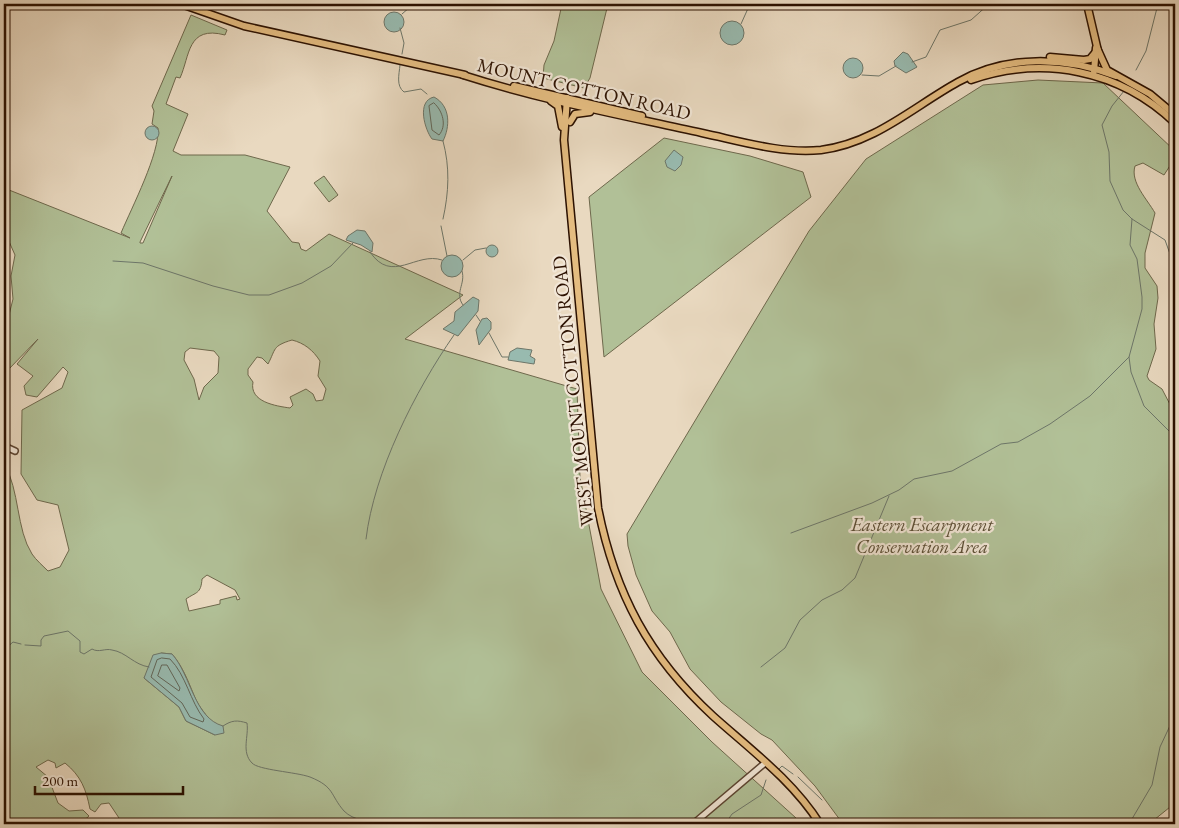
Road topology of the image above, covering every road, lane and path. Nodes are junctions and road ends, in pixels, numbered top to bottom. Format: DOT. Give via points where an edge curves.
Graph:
graph roads {
  1 [pos="181,4"];
  2 [pos="1087,4"];
  3 [pos="1096,46"];
  4 [pos="1020,62"];
  5 [pos="1095,70"];
  6 [pos="1086,73"];
  7 [pos="463,75"];
  8 [pos="1116,76"];
  9 [pos="944,91"];
  10 [pos="546,99"];
  11 [pos="568,101"];
  12 [pos="1175,115"];
  13 [pos="626,117"];
  14 [pos="570,122"];
  15 [pos="1175,122"];
  16 [pos="699,132"];
  17 [pos="565,143"];
  18 [pos="4,446"];
  19 [pos="15,451"];
  20 [pos="766,763"];
  21 [pos="692,824"];
  22 [pos="820,824"];
  1 -- 7 [label="main road, MOUNT COTTON ROAD" via="244,26"];
  2 -- 3 [label="main road"];
  3 -- 4 [label="main road" via="1092,57 1084,60 1046,57"];
  3 -- 5 [label="main road"];
  3 -- 8 [label="main road" via="1106,68"];
  4 -- 5 [label="main road, MOUNT COTTON ROAD" via="1058,62"];
  4 -- 9 [label="main road, MOUNT COTTON ROAD" via="978,73"];
  5 -- 6 [label="main road"];
  5 -- 8 [label="main road, MOUNT COTTON ROAD"];
  5 -- 15 [label="main road" via="1139,92"];
  6 -- 9 [label="main road" via="1049,68 1016,69 980,77"];
  6 -- 15 [label="main road" via="1132,91"];
  7 -- 10 [label="main road, MOUNT COTTON ROAD"];
  7 -- 11 [label="main road, MOUNT COTTON ROAD"];
  8 -- 12 [label="main road, MOUNT COTTON ROAD" via="1150,94"];
  9 -- 16 [label="main road, MOUNT COTTON ROAD" via="879,132 832,148 788,150"];
  10 -- 11 [label="main road, MOUNT COTTON ROAD"];
  10 -- 17 [label="main road" via="558,106"];
  11 -- 13 [label="main road, MOUNT COTTON ROAD"];
  11 -- 14 [label="main road"];
  11 -- 16 [label="main road, MOUNT COTTON ROAD"];
  11 -- 17 [label="main road"];
  13 -- 14 [label="main road" via="583,111 573,116"];
  13 -- 16 [label="main road, MOUNT COTTON ROAD"];
  14 -- 17 [label="main road"];
  17 -- 20 [label="main road, WEST MOUNT COTTON ROAD" via="586,389 598,508 605,544 630,610 666,667 688,693"];
  18 -- 19 [label="street"];
  20 -- 21 [label="street"];
  20 -- 22 [label="main road, WEST MOUNT COTTON ROAD" via="789,785"];
}
